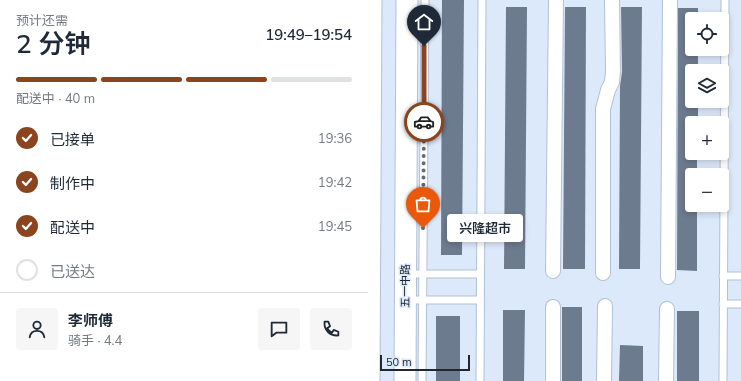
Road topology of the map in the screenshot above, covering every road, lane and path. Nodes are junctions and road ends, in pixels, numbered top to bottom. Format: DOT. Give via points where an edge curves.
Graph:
graph roads {
  1 [pos="372,0"];
  2 [pos="407,0"];
  3 [pos="425,0"];
  4 [pos="482,0"];
  5 [pos="556,0"];
  6 [pos="612,0"];
  7 [pos="670,0"];
  8 [pos="725,0"];
  9 [pos="553,270"];
  10 [pos="602,273"];
  11 [pos="414,274"];
  12 [pos="480,274"];
  13 [pos="723,276"];
  14 [pos="741,276"];
  15 [pos="668,277"];
  16 [pos="414,300"];
  17 [pos="480,300"];
  18 [pos="723,304"];
  19 [pos="741,304"];
  20 [pos="605,306"];
  21 [pos="553,307"];
  22 [pos="667,310"];
  23 [pos="369,381"];
  24 [pos="404,381"];
  25 [pos="422,381"];
  26 [pos="480,381"];
  27 [pos="553,381"];
  28 [pos="604,381"];
  29 [pos="666,381"];
  30 [pos="723,381"];
  1 -- 23 [label="street"];
  2 -- 11 [label="street, 五一中路"];
  3 -- 11 [label="lane"];
  4 -- 12 [label="lane"];
  5 -- 9 [label="street"];
  6 -- 10 [label="street" via="613,72 603,109"];
  7 -- 15 [label="street"];
  8 -- 13 [label="lane"];
  11 -- 12 [label="lane"];
  11 -- 16 [label="street, 五一中路"];
  12 -- 17 [label="lane"];
  13 -- 14 [label="lane"];
  13 -- 18 [label="lane"];
  16 -- 17 [label="lane"];
  16 -- 24 [label="street, 五一中路"];
  16 -- 25 [label="lane"];
  17 -- 26 [label="lane"];
  18 -- 19 [label="lane"];
  18 -- 30 [label="lane"];
  20 -- 28 [label="street"];
  21 -- 27 [label="street"];
  22 -- 29 [label="street"];
}
